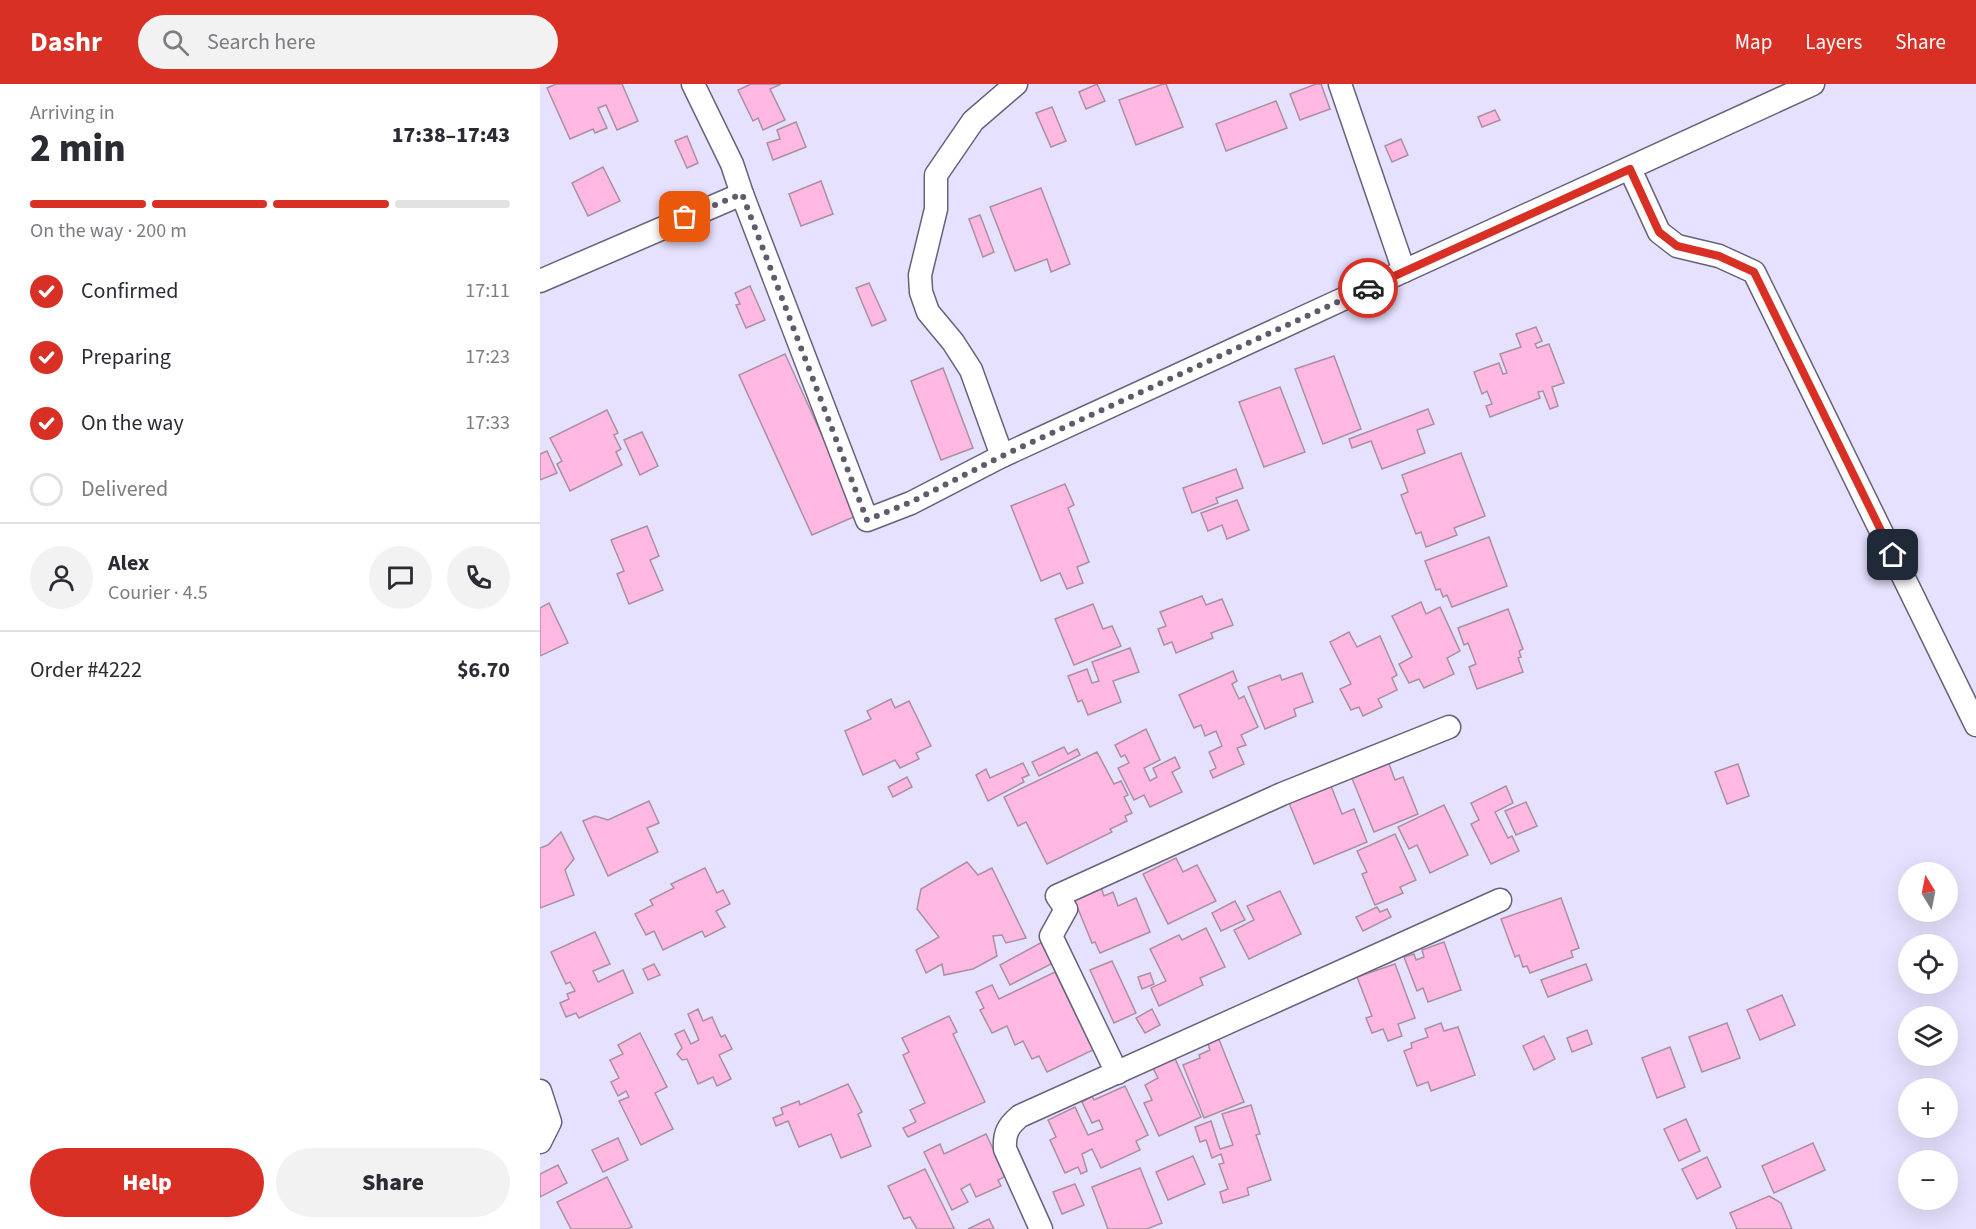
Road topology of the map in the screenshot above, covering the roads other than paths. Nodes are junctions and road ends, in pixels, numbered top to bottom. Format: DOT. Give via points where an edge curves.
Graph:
graph roads {
  1 [pos="693,84"];
  2 [pos="1016,84"];
  3 [pos="1340,84"];
  4 [pos="1813,84"];
  5 [pos="1630,169"];
  6 [pos="742,194"];
  7 [pos="1404,271"];
  8 [pos="540,281"];
  9 [pos="1002,456"];
  10 [pos="1976,724"];
  11 [pos="1449,727"];
  12 [pos="1500,900"];
  13 [pos="1117,1072"];
  14 [pos="540,1091"];
  15 [pos="540,1142"];
  16 [pos="1041,1229"];
  1 -- 6 [label="street" via="732,164"];
  2 -- 9 [label="street" via="973,121 936,175 936,209 920,275 928,312 971,370"];
  3 -- 7 [label="street"];
  4 -- 5 [label="street"];
  5 -- 7 [label="street"];
  5 -- 10 [label="street" via="1659,232 1677,246 1719,256 1754,272"];
  6 -- 8 [label="street"];
  6 -- 9 [label="street" via="867,520"];
  7 -- 9 [label="street"];
  11 -- 13 [label="street" via="1282,794 1057,896 1066,909 1051,936"];
  12 -- 13 [label="street"];
  13 -- 16 [label="street" via="1020,1116 1004,1135 1005,1149"];
  14 -- 15 [label="street" via="550,1122"];
}
